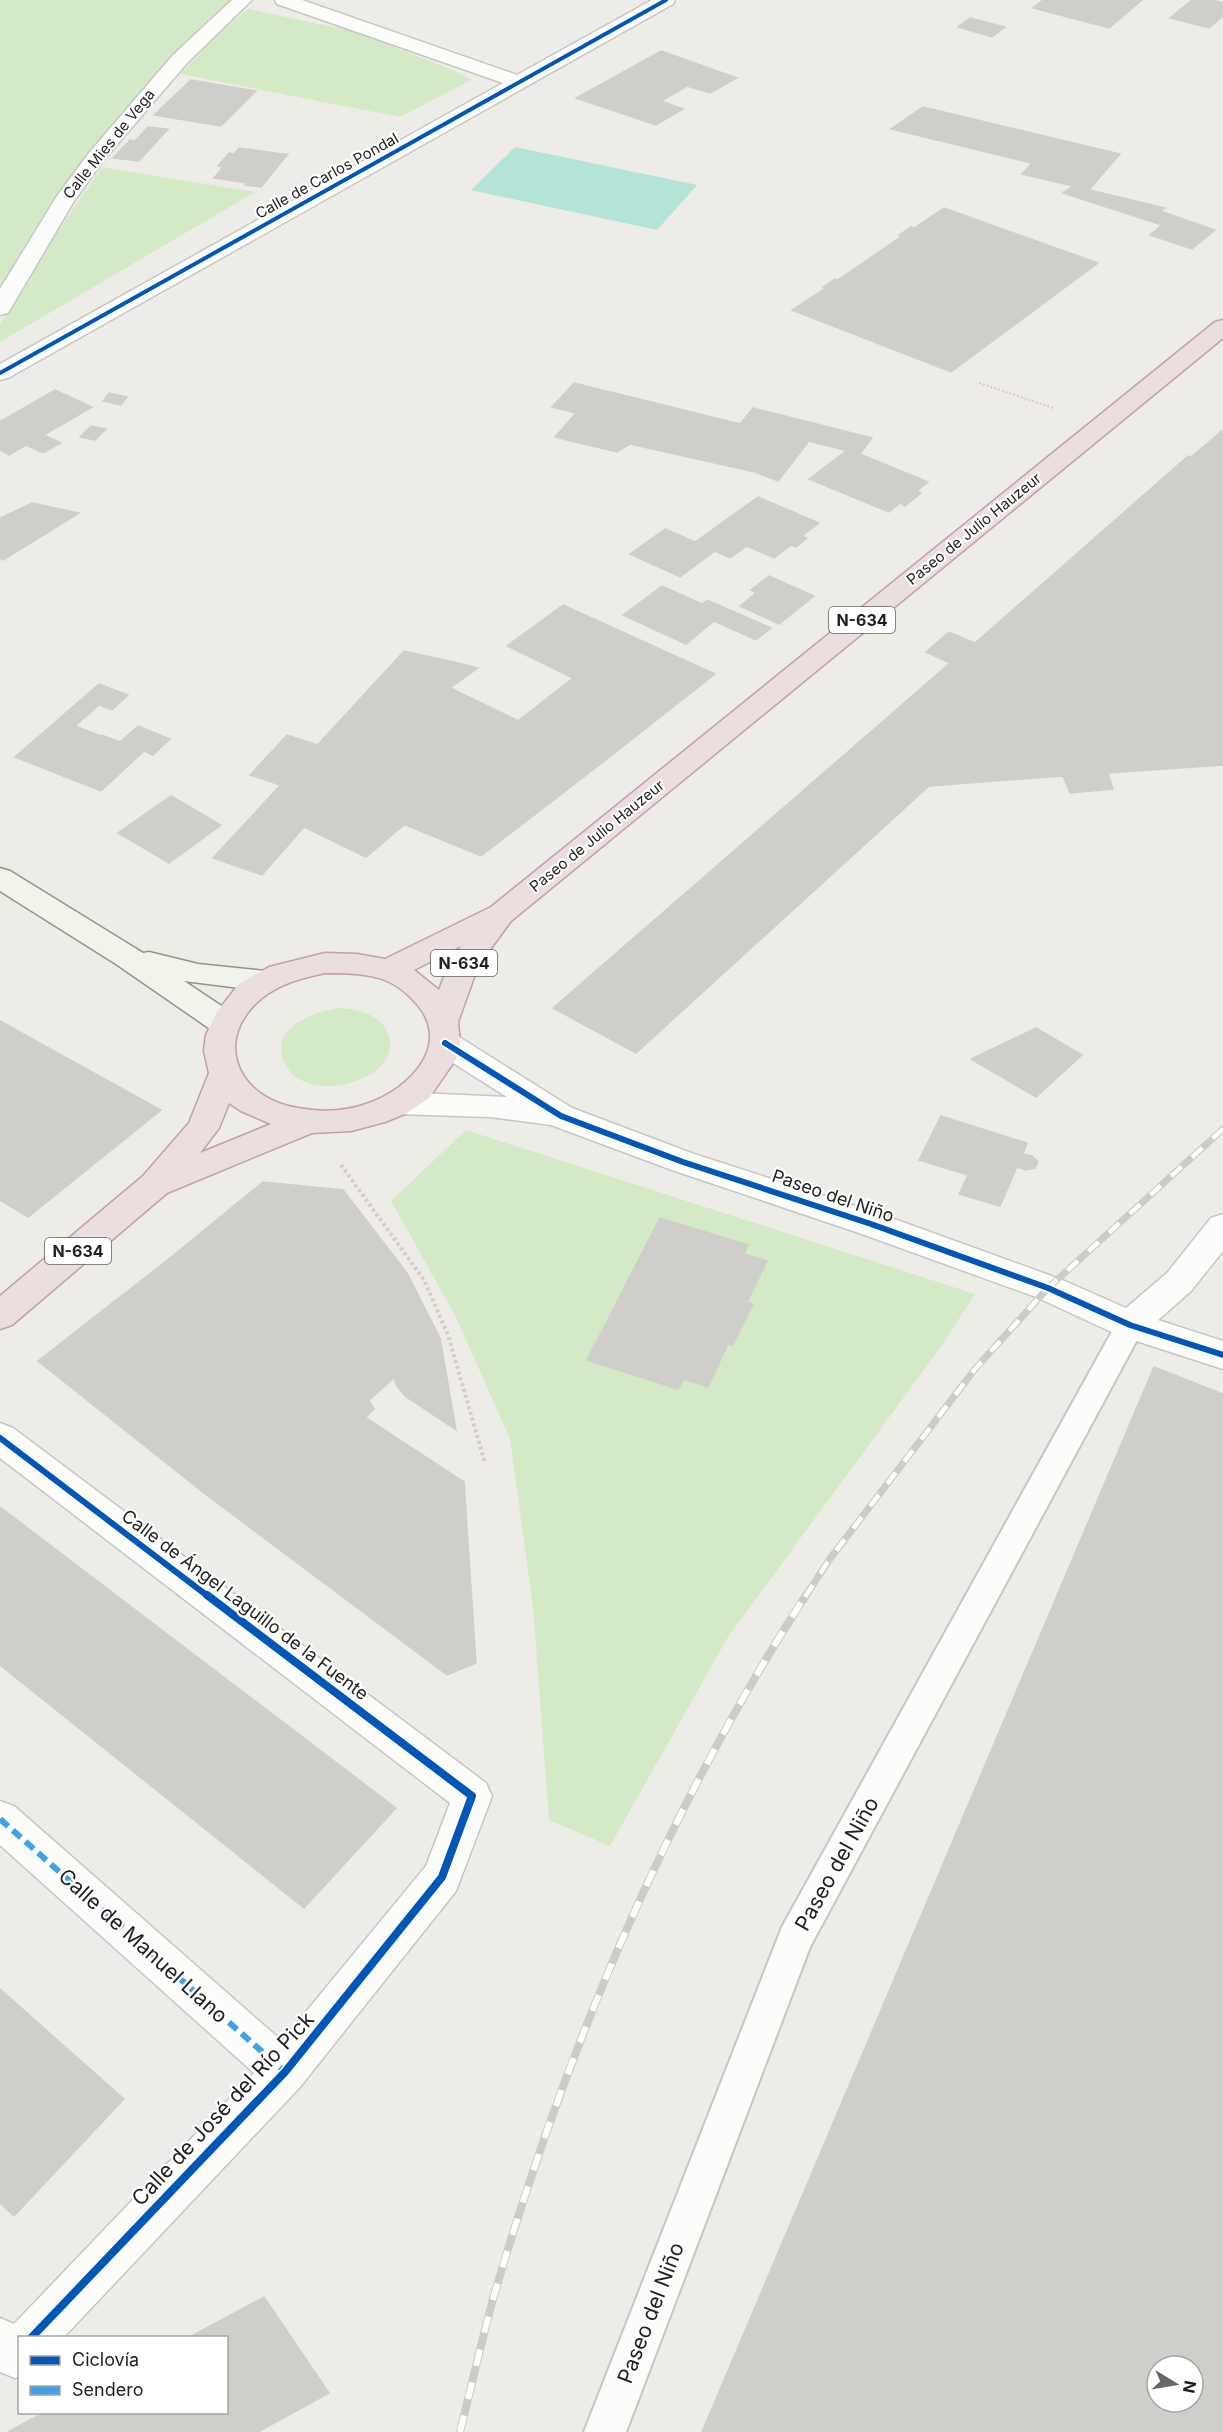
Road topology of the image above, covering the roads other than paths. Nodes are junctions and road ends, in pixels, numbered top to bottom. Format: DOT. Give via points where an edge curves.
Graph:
graph roads {
  1 [pos="243,0"];
  2 [pos="284,0"];
  3 [pos="666,0"];
  4 [pos="517,82"];
  5 [pos="0,308"];
  6 [pos="1223,327"];
  7 [pos="0,373"];
  8 [pos="0,878"];
  9 [pos="501,914"];
  10 [pos="127,957"];
  11 [pos="388,970"];
  12 [pos="265,981"];
  13 [pos="224,1023"];
  14 [pos="445,1032"];
  15 [pos="224,1074"];
  16 [pos="397,1103"];
  17 [pos="561,1116"];
  18 [pos="308,1122"];
  19 [pos="155,1185"];
  20 [pos="1223,1227"];
  21 [pos="0,1316"];
  22 [pos="1130,1325"];
  23 [pos="1223,1355"];
  24 [pos="0,1438"];
  25 [pos="472,1796"];
  26 [pos="0,1819"];
  27 [pos="285,2072"];
  28 [pos="32,2336"];
  29 [pos="0,2341"];
  30 [pos="18,2352"];
  31 [pos="605,2432"];
  1 -- 5 [label="street, Calle Mies de Vega" via="180,59 96,157 64,200"];
  2 -- 4 [label="street"];
  3 -- 4 [label="street, Calle de Carlos Pondal"];
  4 -- 7 [label="street, Calle de Carlos Pondal"];
  6 -- 9 [label="highway, Paseo de Julio Hauzeur / N-634"];
  8 -- 10 [label="main road"];
  9 -- 11 [label="highway, Paseo de Julio Hauzeur / N-634"];
  9 -- 14 [label="highway, Paseo de Julio Hauzeur / N-634" via="464,963"];
  10 -- 12 [label="main road" via="198,974"];
  10 -- 13 [label="main road"];
  11 -- 12 [label="highway, N-634" via="357,963 325,963 294,969"];
  11 -- 14 [label="highway, N-634" via="413,982 432,999"];
  12 -- 13 [label="highway, N-634" via="241,999"];
  13 -- 15 [label="highway, N-634" via="218,1049"];
  14 -- 16 [label="highway, N-634" via="438,1066 417,1091"];
  14 -- 17 [label="street, Paseo del Niño"];
  15 -- 18 [label="highway, N-634" via="242,1097 272,1114"];
  15 -- 19 [label="highway, N-634" via="203,1128"];
  16 -- 17 [label="street, Paseo del Niño" via="490,1106"];
  16 -- 18 [label="highway, N-634" via="387,1110 348,1121"];
  17 -- 22 [label="street, Paseo del Niño" via="1048,1288"];
  18 -- 19 [label="highway, N-634"];
  19 -- 21 [label="highway, N-634"];
  20 -- 22 [label="street" via="1179,1282"];
  22 -- 23 [label="street, Paseo del Niño"];
  22 -- 31 [label="lane, Paseo del Niño" via="795,1939"];
  24 -- 25 [label="street, Calle de Ángel Laguillo de la Fuente"];
  25 -- 27 [label="street, Calle de José del Río Pick" via="442,1877"];
  26 -- 27 [label="street, Calle de Manuel Llano"];
  27 -- 28 [label="street, Calle de José del Río Pick"];
  29 -- 30 [label="street" via="15,2355"];
}
